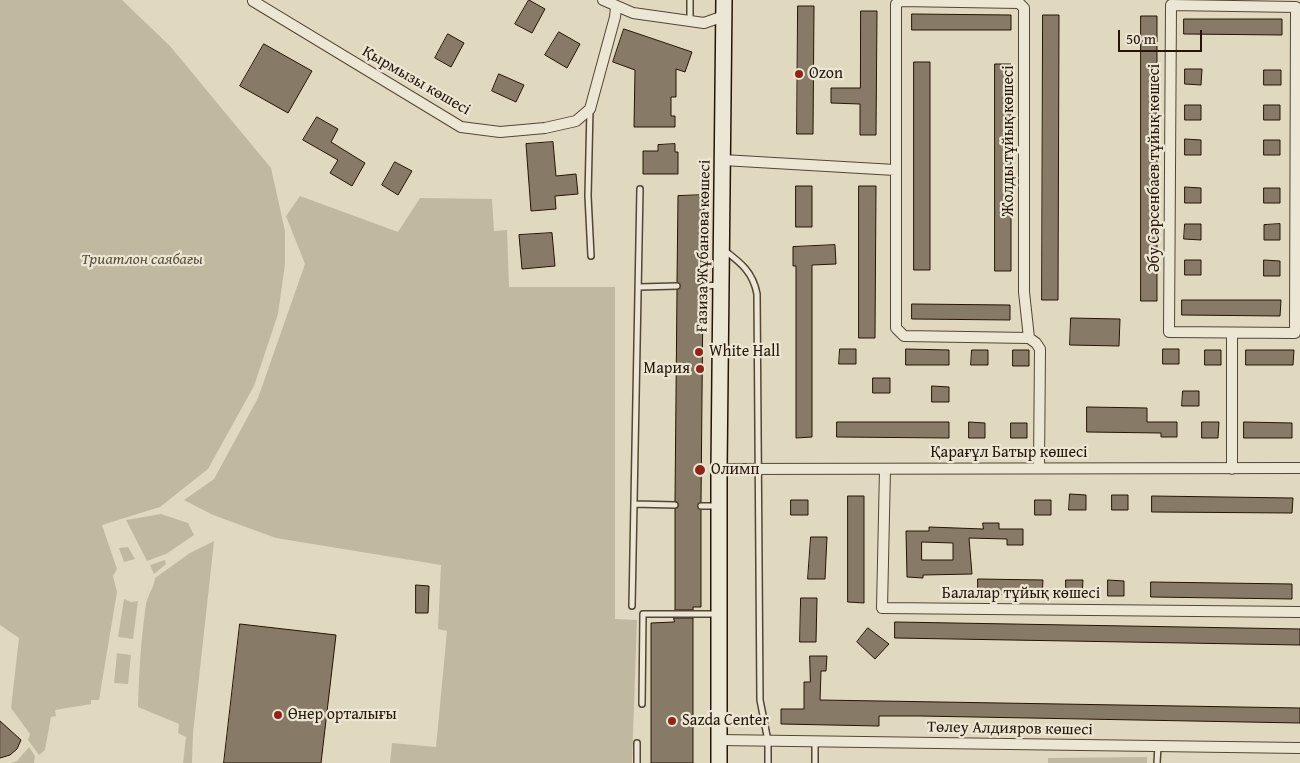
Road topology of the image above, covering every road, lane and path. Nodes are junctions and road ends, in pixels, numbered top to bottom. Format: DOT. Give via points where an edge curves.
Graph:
graph roads {
  1 [pos="603,0"];
  2 [pos="690,0"];
  3 [pos="724,0"];
  4 [pos="253,1"];
  5 [pos="961,1"];
  6 [pos="1234,3"];
  7 [pos="616,7"];
  8 [pos="724,16"];
  9 [pos="690,21"];
  10 [pos="590,109"];
  11 [pos="723,160"];
  12 [pos="895,170"];
  13 [pos="1298,170"];
  14 [pos="640,188"];
  15 [pos="722,248"];
  16 [pos="590,256"];
  17 [pos="721,285"];
  18 [pos="677,286"];
  19 [pos="703,286"];
  20 [pos="638,287"];
  21 [pos="1232,334"];
  22 [pos="1029,338"];
  23 [pos="1039,468"];
  24 [pos="1300,468"];
  25 [pos="760,469"];
  26 [pos="885,469"];
  27 [pos="1232,469"];
  28 [pos="719,470"];
  29 [pos="634,504"];
  30 [pos="675,505"];
  31 [pos="701,506"];
  32 [pos="719,506"];
  33 [pos="632,606"];
  34 [pos="1300,612"];
  35 [pos="719,614"];
  36 [pos="642,704"];
  37 [pos="719,740"];
  38 [pos="768,741"];
  39 [pos="815,742"];
  40 [pos="637,743"];
  41 [pos="1158,746"];
  42 [pos="1300,748"];
  43 [pos="637,763"];
  44 [pos="719,763"];
  45 [pos="768,763"];
  46 [pos="815,763"];
  47 [pos="1158,763"];
  1 -- 7 [label="street"];
  2 -- 9 [label="lane"];
  3 -- 8 [label="street, Ғазиза Жұбанова көшесі"];
  4 -- 10 [label="street, Қырмызы көшесі" via="461,127 500,132 545,128 576,121"];
  5 -- 12 [label="street, Жолды тұйық көшесі" via="900,1 896,4"];
  5 -- 22 [label="street, Жолды тұйық көшесі" via="1019,3 1024,8 1024,292"];
  6 -- 13 [label="street, Әбу Сәрсенбаев тұйық көшесі" via="1296,6"];
  6 -- 21 [label="street, Әбу Сәрсенбаев тұйық көшесі" via="1171,5 1169,322 1169,332"];
  7 -- 9 [label="street" via="633,14"];
  7 -- 10 [label="street"];
  8 -- 9 [label="street" via="704,23"];
  8 -- 11 [label="street, Ғазиза Жұбанова көшесі"];
  10 -- 16 [label="lane"];
  11 -- 12 [label="street"];
  11 -- 15 [label="street, Ғазиза Жұбанова көшесі"];
  12 -- 22 [label="street, Жолды тұйық көшесі" via="896,328 899,333 904,336"];
  13 -- 21 [label="street, Әбу Сәрсенбаев тұйық көшесі" via="1295,333"];
  14 -- 20 [label="lane"];
  15 -- 17 [label="street, Ғазиза Жұбанова көшесі"];
  15 -- 25 [label="lane" via="746,267 758,294"];
  17 -- 19 [label="lane"];
  17 -- 28 [label="street, Ғазиза Жұбанова көшесі"];
  18 -- 20 [label="lane"];
  20 -- 29 [label="lane"];
  21 -- 27 [label="street"];
  22 -- 23 [label="street, Жолды тұйық көшесі" via="1040,349"];
  23 -- 26 [label="street, Қарағұл Батыр көшесі"];
  23 -- 27 [label="street, Қарағұл Батыр көшесі"];
  24 -- 27 [label="street, Қарағұл Батыр көшесі"];
  25 -- 26 [label="street, Қарағұл Батыр көшесі"];
  25 -- 28 [label="street, Қарағұл Батыр көшесі"];
  25 -- 38 [label="lane" via="760,700"];
  26 -- 34 [label="street, Балалар тұйық көшесі" via="882,608"];
  28 -- 32 [label="street, Ғазиза Жұбанова көшесі"];
  29 -- 30 [label="lane"];
  29 -- 33 [label="lane"];
  31 -- 32 [label="lane"];
  32 -- 35 [label="street, Ғазиза Жұбанова көшесі"];
  35 -- 36 [label="lane" via="643,614"];
  35 -- 37 [label="street, Ғазиза Жұбанова көшесі"];
  37 -- 38 [label="street, Төлеу Алдияров көшесі"];
  37 -- 44 [label="street, Ғазиза Жұбанова көшесі"];
  38 -- 39 [label="street, Төлеу Алдияров көшесі"];
  38 -- 45 [label="lane"];
  39 -- 41 [label="street, Төлеу Алдияров көшесі"];
  39 -- 46 [label="lane"];
  40 -- 43 [label="lane"];
  41 -- 42 [label="street, Төлеу Алдияров көшесі"];
  41 -- 47 [label="lane"];
}
